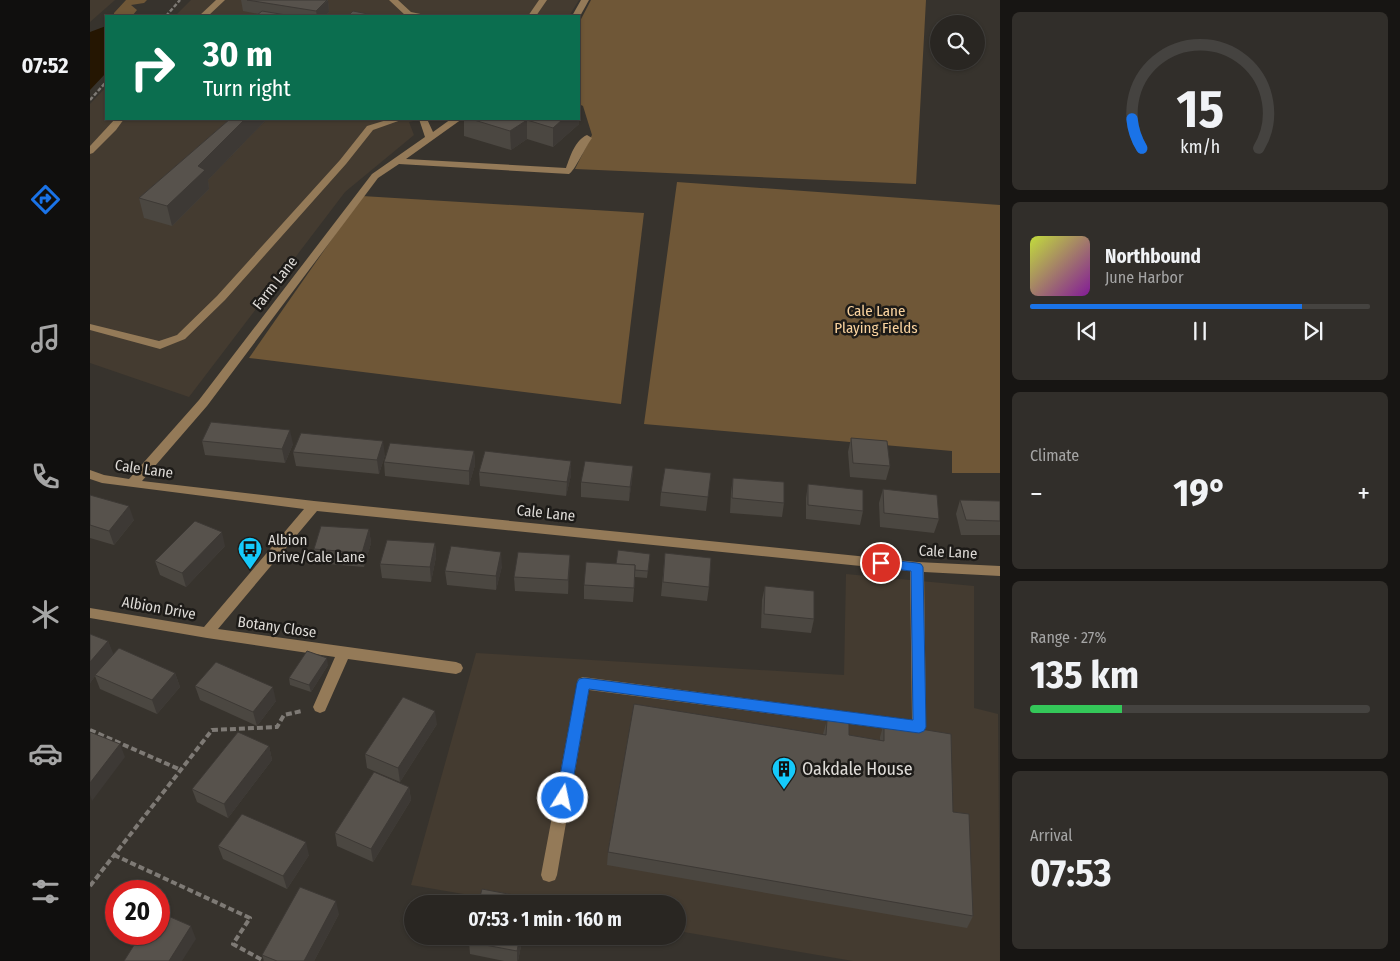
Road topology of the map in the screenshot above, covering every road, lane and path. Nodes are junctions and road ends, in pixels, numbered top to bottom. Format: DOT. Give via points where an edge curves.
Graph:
graph roads {
  1 [pos="180,0"];
  2 [pos="221,0"];
  3 [pos="393,0"];
  4 [pos="543,0"];
  5 [pos="585,0"];
  6 [pos="167,15"];
  7 [pos="203,15"];
  8 [pos="418,15"];
  9 [pos="533,15"];
  10 [pos="577,15"];
  11 [pos="105,83"];
  12 [pos="90,100"];
  13 [pos="119,120"];
  14 [pos="396,120"];
  15 [pos="423,120"];
  16 [pos="456,120"];
  17 [pos="430,136"];
  18 [pos="587,138"];
  19 [pos="90,151"];
  20 [pos="396,161"];
  21 [pos="90,327"];
  22 [pos="90,474"];
  23 [pos="132,484"];
  24 [pos="314,506"];
  25 [pos="917,567"];
  26 [pos="1000,571"];
  27 [pos="90,613"];
  28 [pos="207,633"];
  29 [pos="344,653"];
  30 [pos="456,668"];
  31 [pos="320,707"];
  32 [pos="90,730"];
  33 [pos="181,770"];
  34 [pos="114,855"];
  35 [pos="549,875"];
  36 [pos="90,886"];
  37 [pos="264,961"];
  1 -- 6 [label="path"];
  2 -- 7 [label="street"];
  3 -- 8 [label="street" via="409,14"];
  4 -- 9 [label="street"];
  5 -- 10 [label="street"];
  11 -- 12 [label="path"];
  13 -- 19 [label="street"];
  14 -- 21 [label="street" via="370,128 228,291 181,337 160,345"];
  15 -- 17 [label="street"];
  16 -- 17 [label="street, Farm Lane"];
  17 -- 20 [label="street, Farm Lane"];
  18 -- 20 [label="street" via="569,171"];
  20 -- 23 [label="street, Farm Lane" via="376,176 203,403"];
  22 -- 23 [label="street, Cale Lane"];
  23 -- 24 [label="street, Cale Lane"];
  24 -- 25 [label="street, Cale Lane"];
  24 -- 28 [label="street, Albion Drive"];
  25 -- 26 [label="street, Cale Lane"];
  25 -- 35 [label="street" via="919,727 584,683"];
  27 -- 28 [label="street, Albion Drive"];
  28 -- 29 [label="street, Botany Close"];
  29 -- 30 [label="street, Botany Close"];
  29 -- 31 [label="street"];
  31 -- 33 [label="path" via="284,715 277,727 212,730"];
  32 -- 33 [label="path"];
  33 -- 34 [label="path"];
  34 -- 36 [label="path"];
  34 -- 37 [label="path" via="250,918 233,944"];
}
